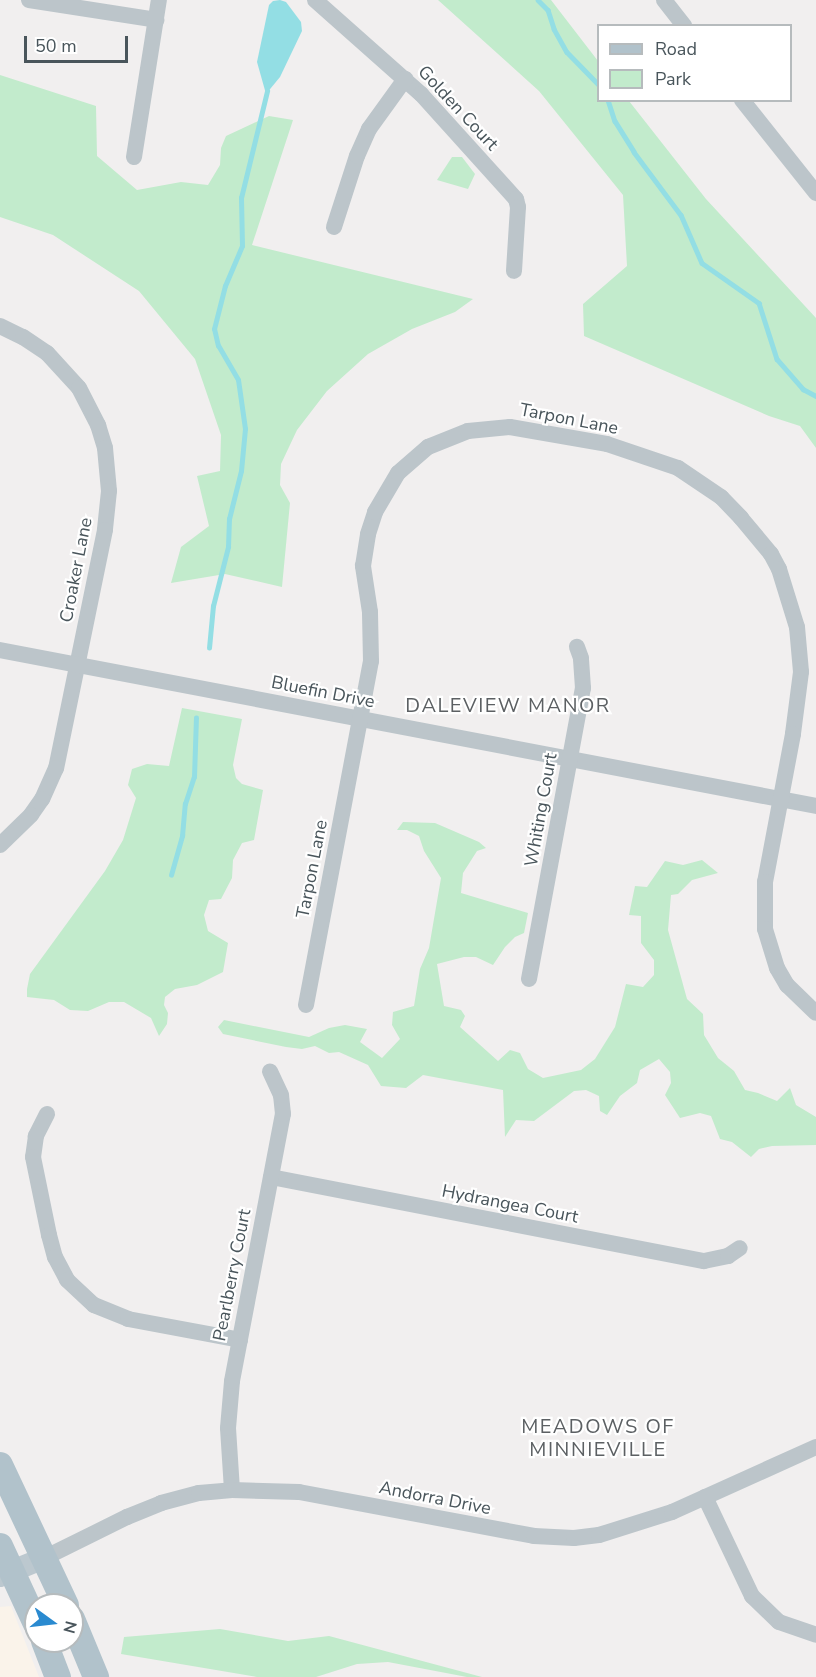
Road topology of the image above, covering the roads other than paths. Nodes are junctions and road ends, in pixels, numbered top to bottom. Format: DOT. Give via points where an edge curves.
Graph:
graph roads {
  1 [pos="29,0"];
  2 [pos="159,0"];
  3 [pos="315,0"];
  4 [pos="664,0"];
  5 [pos="156,20"];
  6 [pos="682,24"];
  7 [pos="405,79"];
  8 [pos="744,102"];
  9 [pos="134,157"];
  10 [pos="816,193"];
  11 [pos="334,226"];
  12 [pos="514,271"];
  13 [pos="0,326"];
  14 [pos="577,647"];
  15 [pos="0,650"];
  16 [pos="78,665"];
  17 [pos="361,719"];
  18 [pos="570,759"];
  19 [pos="780,799"];
  20 [pos="816,806"];
  21 [pos="0,845"];
  22 [pos="529,980"];
  23 [pos="306,1005"];
  24 [pos="816,1013"];
  25 [pos="270,1071"];
  26 [pos="47,1114"];
  27 [pos="271,1177"];
  28 [pos="740,1248"];
  29 [pos="240,1340"];
  30 [pos="816,1447"];
  31 [pos="0,1465"];
  32 [pos="232,1490"];
  33 [pos="705,1497"];
  34 [pos="0,1546"];
  35 [pos="44,1558"];
  36 [pos="6,1573"];
  37 [pos="60,1593"];
  38 [pos="24,1604"];
  39 [pos="816,1635"];
  40 [pos="84,1648"];
  41 [pos="49,1653"];
  42 [pos="58,1677"];
  43 [pos="96,1677"];
  1 -- 5 [label="street"];
  2 -- 5 [label="street"];
  3 -- 7 [label="street, Golden Court"];
  4 -- 6 [label="street"];
  5 -- 9 [label="street"];
  7 -- 11 [label="street" via="369,129"];
  7 -- 12 [label="street, Golden Court" via="516,199"];
  8 -- 10 [label="street"];
  13 -- 16 [label="street, Croaker Lane" via="23,337 64,369 89,404 105,448 108,510"];
  14 -- 18 [label="street, Whiting Court" via="584,673"];
  15 -- 16 [label="street, Bluefin Drive"];
  16 -- 17 [label="street, Bluefin Drive"];
  16 -- 21 [label="street, Croaker Lane" via="60,755 50,783 31,815"];
  17 -- 18 [label="street, Bluefin Drive"];
  17 -- 19 [label="street, Tarpon Lane" via="373,637 363,581 364,551 385,491 411,459 447,437 489,428 547,432 607,444 678,468 720,497 771,554 791,600 801,654 799,700"];
  17 -- 23 [label="street, Tarpon Lane"];
  18 -- 19 [label="street, Bluefin Drive"];
  18 -- 22 [label="street, Whiting Court"];
  19 -- 20 [label="street, Bluefin Drive"];
  19 -- 24 [label="street, Tarpon Lane" via="765,882 765,929 777,968 787,985"];
  25 -- 27 [label="street, Pearlberry Court" via="283,1106"];
  26 -- 29 [label="street" via="36,1136 33,1157 55,1257 67,1280 94,1305 128,1319"];
  27 -- 28 [label="street, Hydrangea Court" via="704,1261 728,1256"];
  27 -- 29 [label="street, Pearlberry Court"];
  29 -- 32 [label="street, Pearlberry Court" via="229,1404"];
  30 -- 33 [label="street, Andorra Drive"];
  31 -- 35 [label="main road"];
  32 -- 33 [label="street, Andorra Drive" via="299,1492 518,1534 574,1538 616,1531"];
  32 -- 35 [label="street, Andorra Drive" via="161,1503"];
  33 -- 39 [label="street" via="752,1596 779,1622"];
  34 -- 36 [label="main road"];
  35 -- 36 [label="street"];
  35 -- 37 [label="main road"];
  36 -- 38 [label="main road"];
  40 -- 43 [label="main road"];
  41 -- 42 [label="main road"];
}
